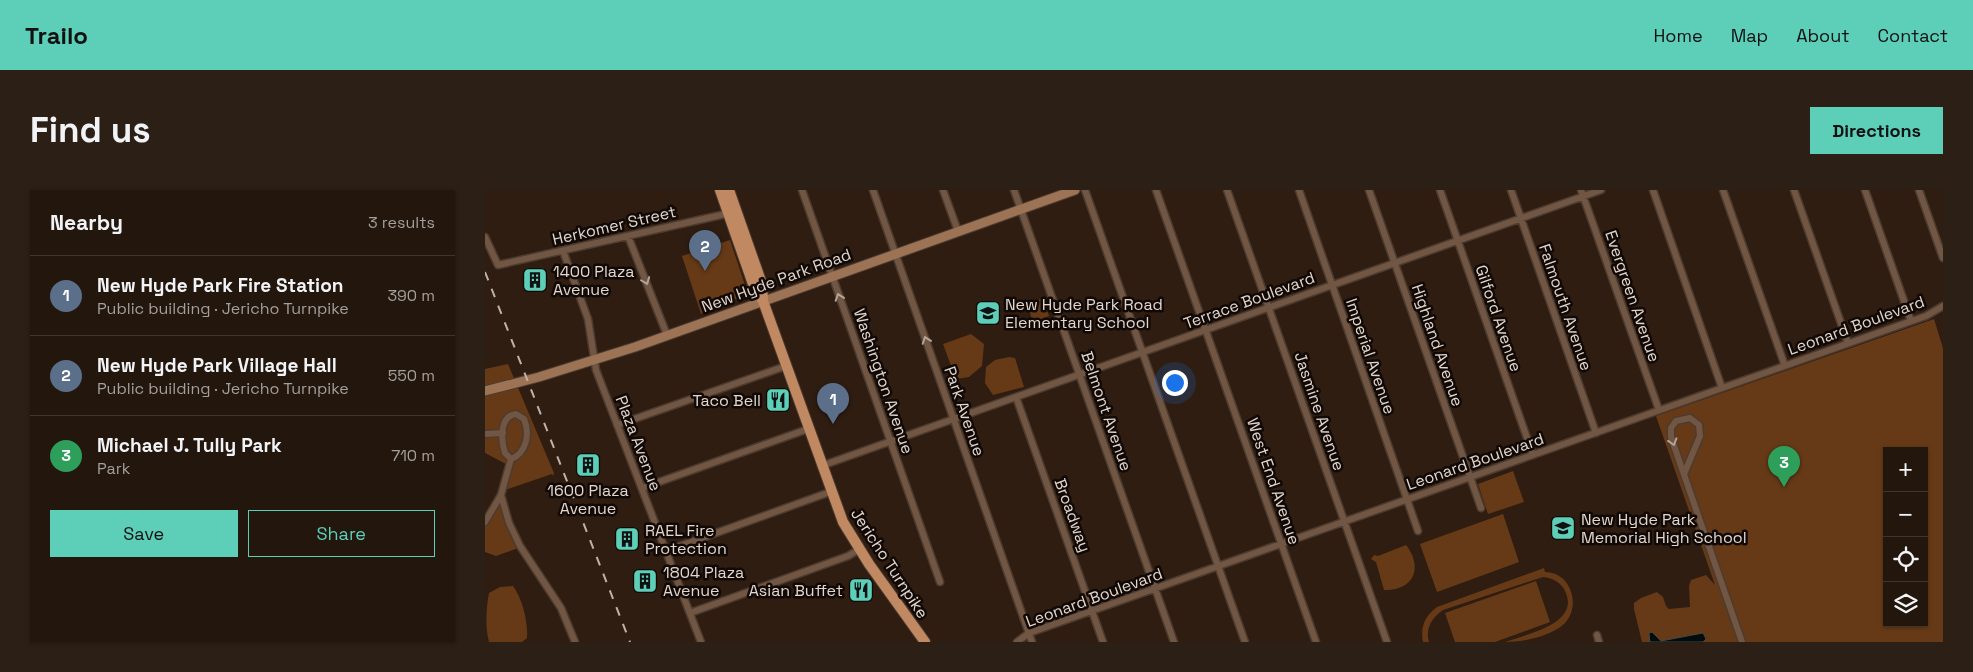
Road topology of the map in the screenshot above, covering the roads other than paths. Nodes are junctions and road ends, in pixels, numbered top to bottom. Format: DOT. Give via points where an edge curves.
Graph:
graph roads {
  1 [pos="720,190"];
  2 [pos="729,190"];
  3 [pos="802,190"];
  4 [pos="873,190"];
  5 [pos="943,190"];
  6 [pos="1014,190"];
  7 [pos="1075,190"];
  8 [pos="1085,190"];
  9 [pos="1156,190"];
  10 [pos="1227,190"];
  11 [pos="1299,190"];
  12 [pos="1369,190"];
  13 [pos="1440,190"];
  14 [pos="1511,190"];
  15 [pos="1601,190"];
  16 [pos="1653,190"];
  17 [pos="1723,190"];
  18 [pos="1794,190"];
  19 [pos="1865,190"];
  20 [pos="1919,190"];
  21 [pos="1582,193"];
  22 [pos="1021,209"];
  23 [pos="732,212"];
  24 [pos="1521,218"];
  25 [pos="958,231"];
  26 [pos="628,236"];
  27 [pos="485,237"];
  28 [pos="1457,241"];
  29 [pos="563,251"];
  30 [pos="895,254"];
  31 [pos="1943,258"];
  32 [pos="1395,263"];
  33 [pos="832,276"];
  34 [pos="1332,285"];
  35 [pos="763,301"];
  36 [pos="1943,306"];
  37 [pos="1269,308"];
  38 [pos="1911,321"];
  39 [pos="1205,330"];
  40 [pos="667,335"];
  41 [pos="1848,343"];
  42 [pos="1143,352"];
  43 [pos="593,360"];
  44 [pos="786,366"];
  45 [pos="1785,366"];
  46 [pos="1080,375"];
  47 [pos="1722,388"];
  48 [pos="485,390"];
  49 [pos="1016,397"];
  50 [pos="1659,410"];
  51 [pos="953,419"];
  52 [pos="617,425"];
  53 [pos="808,429"];
  54 [pos="503,433"];
  55 [pos="1596,433"];
  56 [pos="485,434"];
  57 [pos="891,442"];
  58 [pos="1533,455"];
  59 [pos="511,459"];
  60 [pos="821,466"];
  61 [pos="1684,474"];
  62 [pos="1470,478"];
  63 [pos="642,488"];
  64 [pos="830,492"];
  65 [pos="501,495"];
  66 [pos="1407,500"];
  67 [pos="1481,508"];
  68 [pos="485,522"];
  69 [pos="1344,522"];
  70 [pos="1418,531"];
  71 [pos="1281,544"];
  72 [pos="860,549"];
  73 [pos="666,551"];
  74 [pos="1218,566"];
  75 [pos="940,582"];
  76 [pos="1155,589"];
  77 [pos="1092,611"];
  78 [pos="690,613"];
  79 [pos="1029,633"];
  80 [pos="1597,635"];
  81 [pos="575,642"];
  82 [pos="701,642"];
  83 [pos="925,642"];
  84 [pos="1017,642"];
  85 [pos="1032,642"];
  86 [pos="1103,642"];
  87 [pos="1174,642"];
  88 [pos="1245,642"];
  89 [pos="1316,642"];
  90 [pos="1387,642"];
  91 [pos="1599,642"];
  92 [pos="1743,642"];
  1 -- 23 [label="main road, Jericho Turnpike"];
  2 -- 23 [label="main road, Jericho Turnpike"];
  3 -- 33 [label="street, Washington Avenue"];
  4 -- 30 [label="street, Park Avenue"];
  5 -- 25 [label="street"];
  6 -- 22 [label="street, Belmont Avenue"];
  7 -- 22 [label="main road, New Hyde Park Road"];
  8 -- 42 [label="street"];
  9 -- 39 [label="street, West End Avenue"];
  10 -- 37 [label="street, Jasmine Avenue"];
  11 -- 34 [label="street, Imperial Avenue"];
  12 -- 32 [label="street, Highland Avenue"];
  13 -- 28 [label="street, Gilford Avenue"];
  14 -- 24 [label="street, Falmouth Avenue"];
  15 -- 21 [label="street, Terrace Boulevard"];
  16 -- 47 [label="street"];
  17 -- 45 [label="street"];
  18 -- 41 [label="street"];
  19 -- 38 [label="street"];
  20 -- 31 [label="street"];
  21 -- 24 [label="street, Terrace Boulevard"];
  21 -- 50 [label="street, Evergreen Avenue"];
  22 -- 25 [label="main road, New Hyde Park Road"];
  22 -- 46 [label="street, Belmont Avenue"];
  23 -- 26 [label="street, Herkomer Street"];
  23 -- 35 [label="main road, Jericho Turnpike" via="762,284"];
  24 -- 28 [label="street, Terrace Boulevard"];
  24 -- 55 [label="street, Falmouth Avenue"];
  25 -- 30 [label="main road, New Hyde Park Road"];
  26 -- 29 [label="street, Herkomer Street"];
  26 -- 40 [label="street, one-way"];
  27 -- 29 [label="street, Herkomer Street" via="498,266"];
  28 -- 32 [label="street, Terrace Boulevard"];
  28 -- 58 [label="street, Gilford Avenue"];
  29 -- 43 [label="street, Plaza Avenue" via="587,314"];
  30 -- 33 [label="main road, New Hyde Park Road"];
  51 -- 30 [label="street, Park Avenue, one-way"];
  32 -- 34 [label="street, Terrace Boulevard"];
  32 -- 62 [label="street, Highland Avenue"];
  33 -- 35 [label="main road, New Hyde Park Road"];
  57 -- 33 [label="street, Washington Avenue, one-way"];
  34 -- 37 [label="street, Terrace Boulevard"];
  34 -- 66 [label="street, Imperial Avenue"];
  35 -- 40 [label="main road, New Hyde Park Road"];
  35 -- 44 [label="main road, Jericho Turnpike"];
  36 -- 38 [label="street, Leonard Boulevard"];
  37 -- 39 [label="street, Terrace Boulevard"];
  37 -- 69 [label="street, Jasmine Avenue"];
  38 -- 41 [label="street, Leonard Boulevard"];
  39 -- 42 [label="street, Terrace Boulevard"];
  39 -- 71 [label="street, West End Avenue"];
  40 -- 43 [label="main road, New Hyde Park Road"];
  41 -- 45 [label="street, Leonard Boulevard"];
  42 -- 46 [label="street, Terrace Boulevard"];
  42 -- 74 [label="street"];
  43 -- 48 [label="main road, New Hyde Park Road" via="531,380"];
  43 -- 52 [label="street, Plaza Avenue"];
  44 -- 52 [label="street"];
  44 -- 53 [label="main road, Jericho Turnpike"];
  45 -- 47 [label="street, Leonard Boulevard"];
  46 -- 49 [label="street, Terrace Boulevard"];
  46 -- 76 [label="street, Belmont Avenue"];
  47 -- 50 [label="street, Leonard Boulevard"];
  49 -- 51 [label="street, Terrace Boulevard"];
  49 -- 77 [label="street, Broadway"];
  50 -- 55 [label="street, Leonard Boulevard"];
  51 -- 57 [label="street, Terrace Boulevard"];
  51 -- 79 [label="street, Park Avenue"];
  52 -- 63 [label="street, Plaza Avenue"];
  53 -- 60 [label="main road, Jericho Turnpike"];
  53 -- 63 [label="street"];
  54 -- 56 [label="street"];
  54 -- 59 [label="street" via="505,453"];
  54 -- 59 [label="street" via="509,416 516,414 524,419 527,431 525,444 521,452"];
  55 -- 58 [label="street, Leonard Boulevard"];
  57 -- 60 [label="street, Terrace Boulevard"];
  57 -- 75 [label="street, Washington Avenue"];
  58 -- 62 [label="street, Leonard Boulevard"];
  59 -- 65 [label="street"];
  60 -- 64 [label="main road, Jericho Turnpike"];
  61 -- 61 [label="street, one-way" via="1700,436 1699,425 1690,418 1676,421 1671,432"];
  61 -- 92 [label="street"];
  62 -- 66 [label="street, Leonard Boulevard"];
  62 -- 67 [label="street, Highland Avenue"];
  63 -- 73 [label="street, Plaza Avenue"];
  64 -- 72 [label="main road, Jericho Turnpike"];
  64 -- 73 [label="street"];
  65 -- 68 [label="street"];
  65 -- 81 [label="street" via="516,538 554,597"];
  66 -- 69 [label="street, Leonard Boulevard"];
  66 -- 70 [label="street, Imperial Avenue"];
  69 -- 71 [label="street, Leonard Boulevard"];
  69 -- 90 [label="street, Jasmine Avenue"];
  71 -- 74 [label="street, Leonard Boulevard"];
  71 -- 89 [label="street, West End Avenue"];
  72 -- 78 [label="street"];
  72 -- 83 [label="main road, Jericho Turnpike"];
  73 -- 78 [label="street, Plaza Avenue"];
  74 -- 76 [label="street, Leonard Boulevard"];
  74 -- 88 [label="street"];
  76 -- 77 [label="street, Leonard Boulevard"];
  76 -- 87 [label="street, Belmont Avenue"];
  77 -- 79 [label="street, Leonard Boulevard"];
  77 -- 86 [label="street, Broadway"];
  78 -- 82 [label="street, Plaza Avenue"];
  79 -- 84 [label="street, Leonard Boulevard"];
  79 -- 85 [label="street, Park Avenue"];
  80 -- 91 [label="street"];
}
